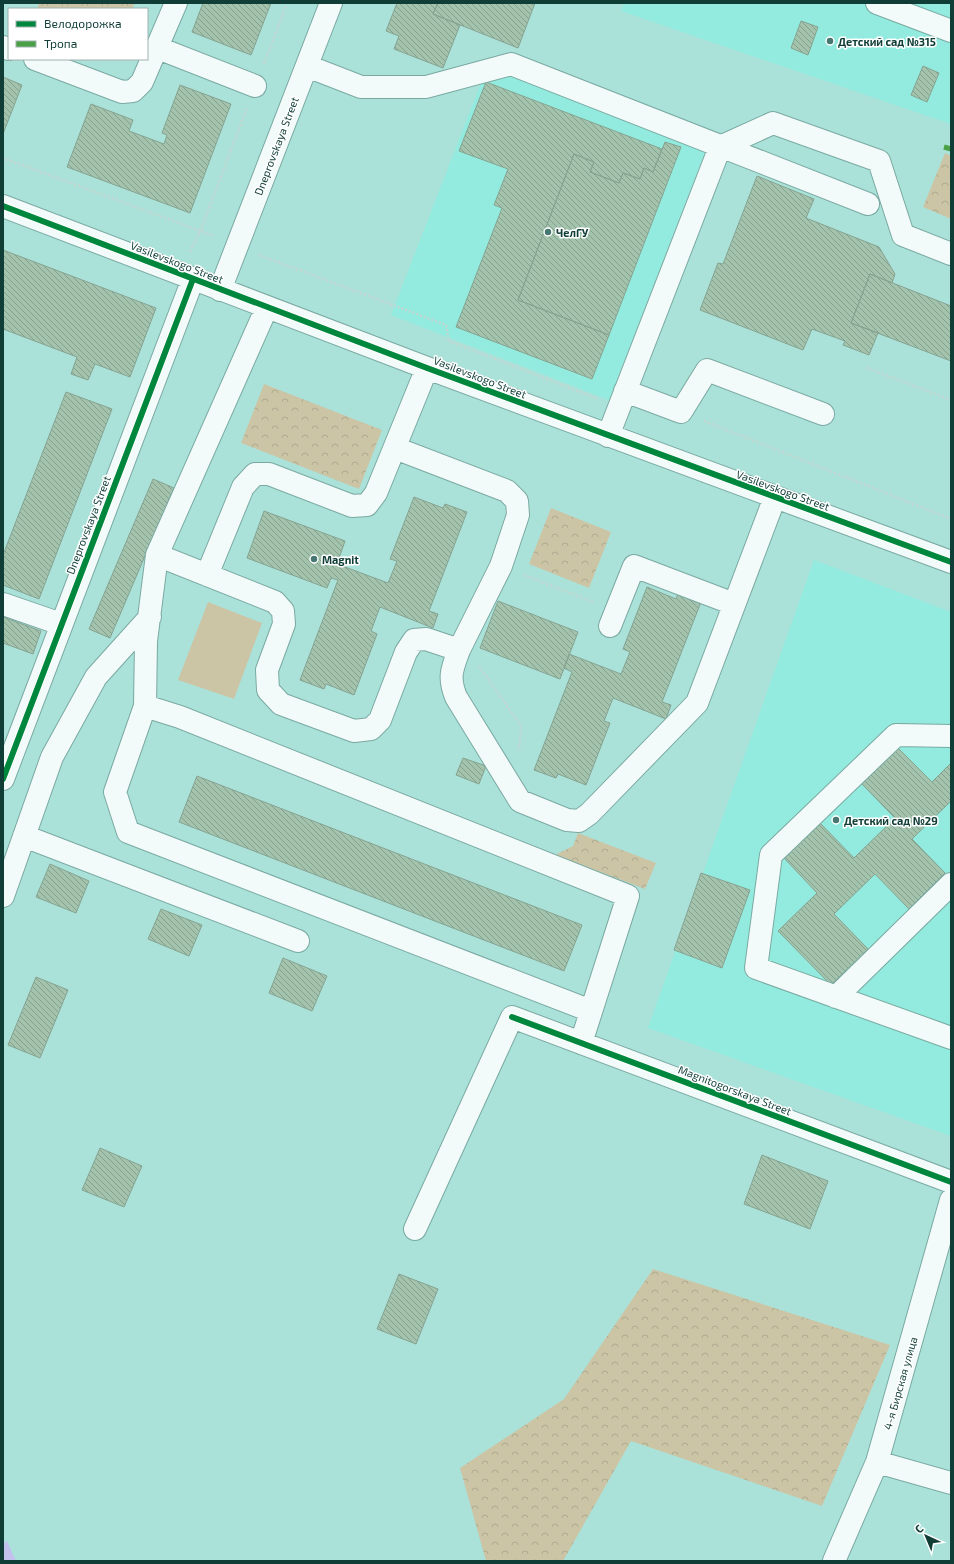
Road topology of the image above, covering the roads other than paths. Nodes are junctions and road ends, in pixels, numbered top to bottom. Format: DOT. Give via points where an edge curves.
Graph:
graph roads {
  1 [pos="176,3"];
  2 [pos="331,3"];
  3 [pos="877,3"];
  4 [pos="951,31"];
  5 [pos="158,48"];
  6 [pos="38,60"];
  7 [pos="307,66"];
  8 [pos="255,86"];
  9 [pos="720,147"];
  10 [pos="868,204"];
  11 [pos="3,206"];
  12 [pos="951,254"];
  13 [pos="185,277"];
  14 [pos="220,290"];
  15 [pos="267,307"];
  16 [pos="427,368"];
  17 [pos="622,399"];
  18 [pos="823,414"];
  19 [pos="608,436"];
  20 [pos="395,448"];
  21 [pos="775,497"];
  22 [pos="157,555"];
  23 [pos="951,562"];
  24 [pos="207,575"];
  25 [pos="3,604"];
  26 [pos="734,604"];
  27 [pos="150,617"];
  28 [pos="613,619"];
  29 [pos="61,624"];
  30 [pos="461,647"];
  31 [pos="145,706"];
  32 [pos="951,736"];
  33 [pos="3,779"];
  34 [pos="24,836"];
  35 [pos="951,884"];
  36 [pos="3,896"];
  37 [pos="298,941"];
  38 [pos="836,997"];
  39 [pos="591,1011"];
  40 [pos="951,1038"];
  41 [pos="581,1043"];
  42 [pos="951,1182"];
  43 [pos="951,1200"];
  44 [pos="415,1229"];
  45 [pos="877,1462"];
  46 [pos="951,1483"];
  47 [pos="834,1561"];
  1 -- 5 [label="street"];
  2 -- 7 [label="street, Dneprovskaya Street"];
  3 -- 4 [label="street"];
  5 -- 6 [label="street" via="142,82 133,92 122,92"];
  5 -- 8 [label="street"];
  7 -- 9 [label="street" via="361,87 426,87 511,64"];
  7 -- 14 [label="street, Dneprovskaya Street"];
  9 -- 10 [label="street"];
  9 -- 12 [label="street" via="773,123 879,161 903,235"];
  9 -- 17 [label="street"];
  11 -- 13 [label="street, Vasilevskogo Street"];
  13 -- 14 [label="street, Vasilevskogo Street"];
  13 -- 29 [label="street, Dneprovskaya Street"];
  14 -- 15 [label="street, Vasilevskogo Street"];
  15 -- 16 [label="street, Vasilevskogo Street"];
  15 -- 22 [label="street"];
  16 -- 19 [label="street, Vasilevskogo Street"];
  16 -- 20 [label="street"];
  17 -- 18 [label="street" via="681,412 707,370"];
  17 -- 19 [label="street"];
  19 -- 21 [label="street, Vasilevskogo Street"];
  20 -- 24 [label="street" via="376,493 367,505 352,506 269,474 255,474 244,487"];
  20 -- 30 [label="street" via="507,491 517,501 518,515 501,566"];
  21 -- 23 [label="street, Vasilevskogo Street"];
  21 -- 26 [label="street"];
  22 -- 24 [label="street"];
  22 -- 27 [label="street"];
  24 -- 30 [label="street" via="275,602 283,611 284,624 266,670 268,690 281,704 354,731 371,729 380,720 406,652 414,640 426,639"];
  25 -- 29 [label="street"];
  26 -- 28 [label="street" via="634,566"];
  26 -- 30 [label="street" via="697,702 579,821 567,820 520,801 451,685 451,672"];
  27 -- 31 [label="street" via="146,641"];
  27 -- 34 [label="street" via="96,677 52,757"];
  29 -- 33 [label="street, Dneprovskaya Street"];
  31 -- 39 [label="street" via="114,792 128,832"];
  31 -- 39 [label="street" via="187,720 628,896"];
  32 -- 38 [label="street" via="896,735 771,855 756,968"];
  34 -- 36 [label="street"];
  34 -- 37 [label="street"];
  35 -- 38 [label="street"];
  38 -- 40 [label="street"];
  39 -- 41 [label="street"];
  41 -- 42 [label="street, Magnitogorskaya Street"];
  41 -- 44 [label="street, Magnitogorskaya Street" via="512,1017"];
  43 -- 45 [label="street, 4-я Бирская улица"];
  45 -- 46 [label="street"];
  45 -- 47 [label="street, 4-я Бирская улица"];
}
